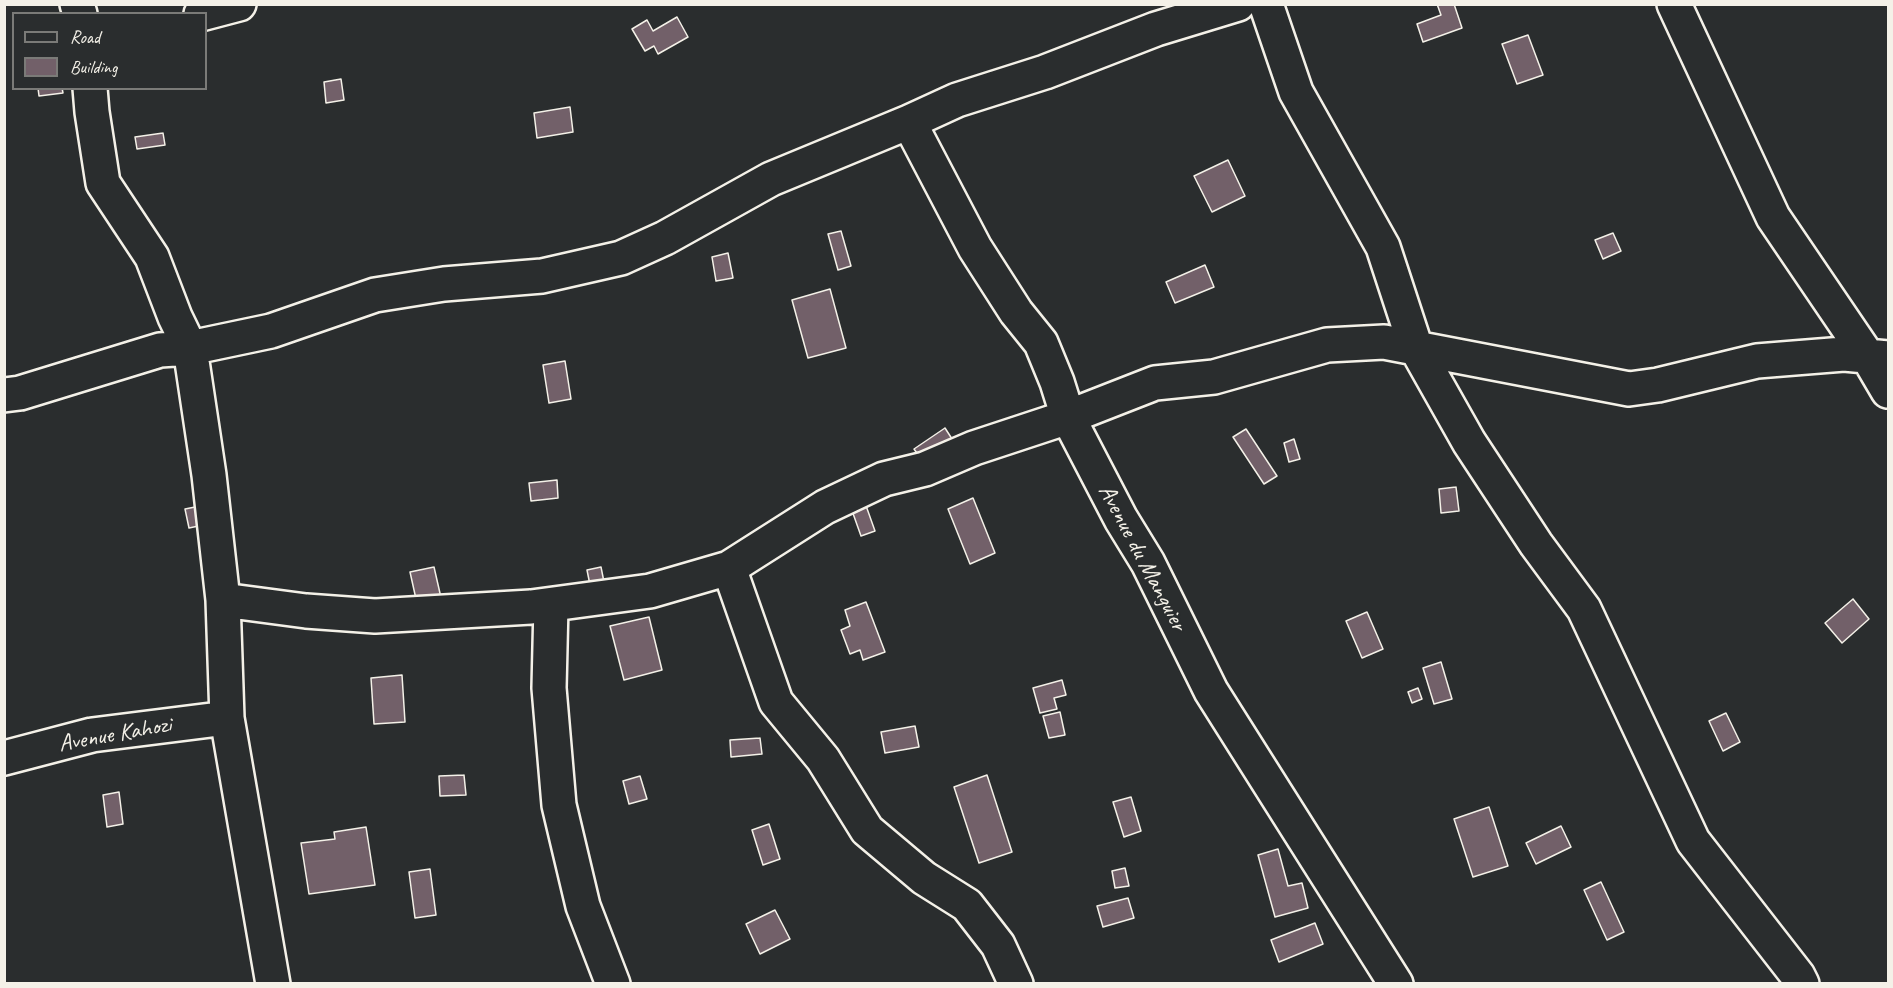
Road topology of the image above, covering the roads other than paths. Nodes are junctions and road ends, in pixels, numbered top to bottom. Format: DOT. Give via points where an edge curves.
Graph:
graph roads {
  1 [pos="239,4"];
  2 [pos="1238,4"];
  3 [pos="1266,4"];
  4 [pos="1674,4"];
  5 [pos="207,12"];
  6 [pos="90,90"];
  7 [pos="909,122"];
  8 [pos="190,348"];
  9 [pos="1416,348"];
  10 [pos="1878,358"];
  11 [pos="1888,391"];
  12 [pos="4,395"];
  13 [pos="1068,417"];
  14 [pos="729,568"];
  15 [pos="223,600"];
  16 [pos="550,605"];
  17 [pos="227,718"];
  18 [pos="4,758"];
  19 [pos="273,984"];
  20 [pos="613,984"];
  21 [pos="1016,984"];
  22 [pos="1396,984"];
  23 [pos="1802,984"];
  1 -- 5 [label="street"];
  2 -- 7 [label="street" via="957,100"];
  3 -- 9 [label="street" via="1296,93 1383,248"];
  4 -- 10 [label="street" via="1773,217"];
  6 -- 8 [label="street" via="104,183 152,257"];
  7 -- 8 [label="street" via="771,179 621,258 542,276 444,284 375,295 272,332"];
  7 -- 13 [label="street, Avenue du Manguier" via="975,248 1041,343"];
  8 -- 12 [label="street" via="160,350"];
  8 -- 15 [label="street"];
  9 -- 10 [label="street" via="1629,389 1757,361 1844,354"];
  9 -- 13 [label="street" via="1384,342 1327,345 1214,377 1155,383"];
  9 -- 23 [label="street" via="1469,442 1584,609 1693,841"];
  10 -- 11 [label="street"];
  13 -- 14 [label="street" via="925,469 884,479 825,507"];
  13 -- 22 [label="street, Avenue du Manguier" via="1148,563 1211,691"];
  14 -- 16 [label="street" via="650,591"];
  14 -- 21 [label="street" via="776,702 823,759 867,830 924,879 968,905 998,945"];
  15 -- 16 [label="street" via="375,616"];
  15 -- 17 [label="street"];
  16 -- 20 [label="street" via="549,688 560,805 583,906"];
  17 -- 18 [label="street, Avenue Kahozi" via="92,735"];
  17 -- 19 [label="street"];
}
